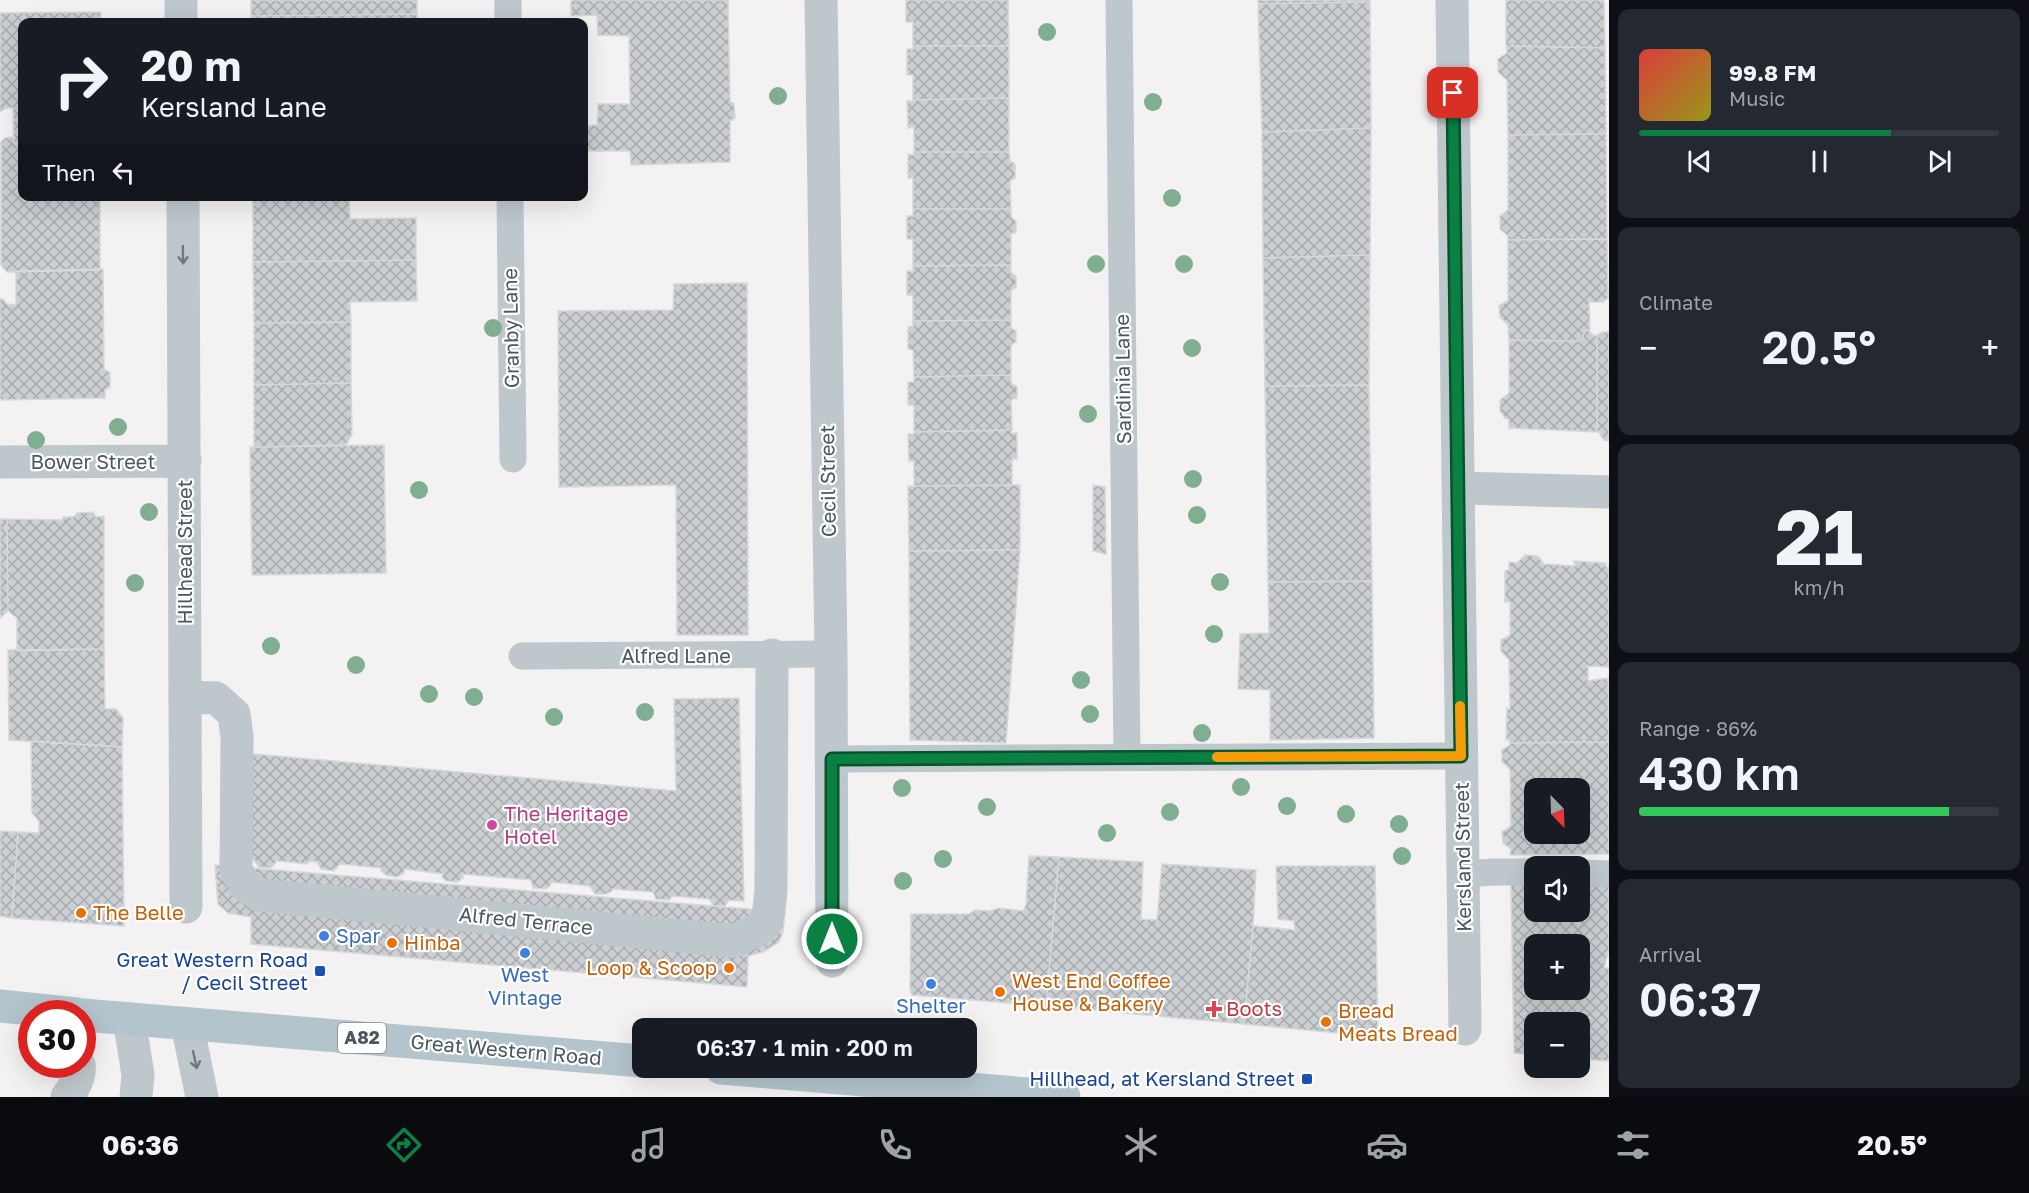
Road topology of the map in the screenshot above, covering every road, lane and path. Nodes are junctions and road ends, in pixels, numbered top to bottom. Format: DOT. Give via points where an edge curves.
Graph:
graph roads {
  1 [pos="181,0"];
  2 [pos="508,0"];
  3 [pos="821,0"];
  4 [pos="1119,0"];
  5 [pos="1452,0"];
  6 [pos="181,18"];
  7 [pos="508,18"];
  8 [pos="183,201"];
  9 [pos="510,201"];
  10 [pos="513,459"];
  11 [pos="185,461"];
  12 [pos="0,462"];
  13 [pos="1458,488"];
  14 [pos="1609,492"];
  15 [pos="831,654"];
  16 [pos="772,655"];
  17 [pos="522,656"];
  18 [pos="185,697"];
  19 [pos="1461,756"];
  20 [pos="1127,757"];
  21 [pos="832,759"];
  22 [pos="1524,872"];
  23 [pos="1590,873"];
  24 [pos="1609,873"];
  25 [pos="1464,874"];
  26 [pos="186,907"];
  27 [pos="832,961"];
  28 [pos="0,1006"];
  29 [pos="18,1008"];
  30 [pos="96,1016"];
  31 [pos="129,1019"];
  32 [pos="186,1024"];
  33 [pos="1465,1029"];
  34 [pos="632,1060"];
  35 [pos="78,1078"];
  36 [pos="839,1078"];
  37 [pos="67,1097"];
  38 [pos="136,1097"];
  39 [pos="202,1097"];
  40 [pos="1064,1097"];
  1 -- 6 [label="street"];
  2 -- 7 [label="lane"];
  3 -- 15 [label="street, Cecil Street"];
  4 -- 20 [label="lane, Sardinia Lane"];
  5 -- 13 [label="street, Kersland Street"];
  8 -- 11 [label="street, Hillhead Street, one-way"];
  9 -- 10 [label="lane, Granby Lane"];
  11 -- 12 [label="street, Bower Street"];
  11 -- 18 [label="street, Hillhead Street"];
  13 -- 14 [label="street"];
  13 -- 19 [label="street, Kersland Street"];
  15 -- 16 [label="lane, Alfred Lane"];
  15 -- 21 [label="street, Cecil Street"];
  16 -- 17 [label="lane, Alfred Lane"];
  16 -- 18 [label="street, Alfred Terrace" via="768,918 755,932 733,941 260,895 245,885 236,870 234,714 216,698"];
  18 -- 26 [label="street, Hillhead Street"];
  19 -- 20 [label="lane"];
  19 -- 25 [label="street, Kersland Street"];
  20 -- 21 [label="lane"];
  21 -- 27 [label="street, Cecil Street"];
  22 -- 25 [label="lane"];
  23 -- 24 [label="lane"];
  25 -- 33 [label="street, Kersland Street"];
  28 -- 29 [label="main road"];
  30 -- 31 [label="main road, Great Western Road / A82"];
  31 -- 32 [label="main road, Great Western Road / A82"];
  31 -- 38 [label="street" via="138,1075"];
  32 -- 34 [label="main road, Great Western Road / A82"];
  32 -- 39 [label="street, one-way"];
  35 -- 37 [label="street"];
  36 -- 40 [label="main road"];
}
